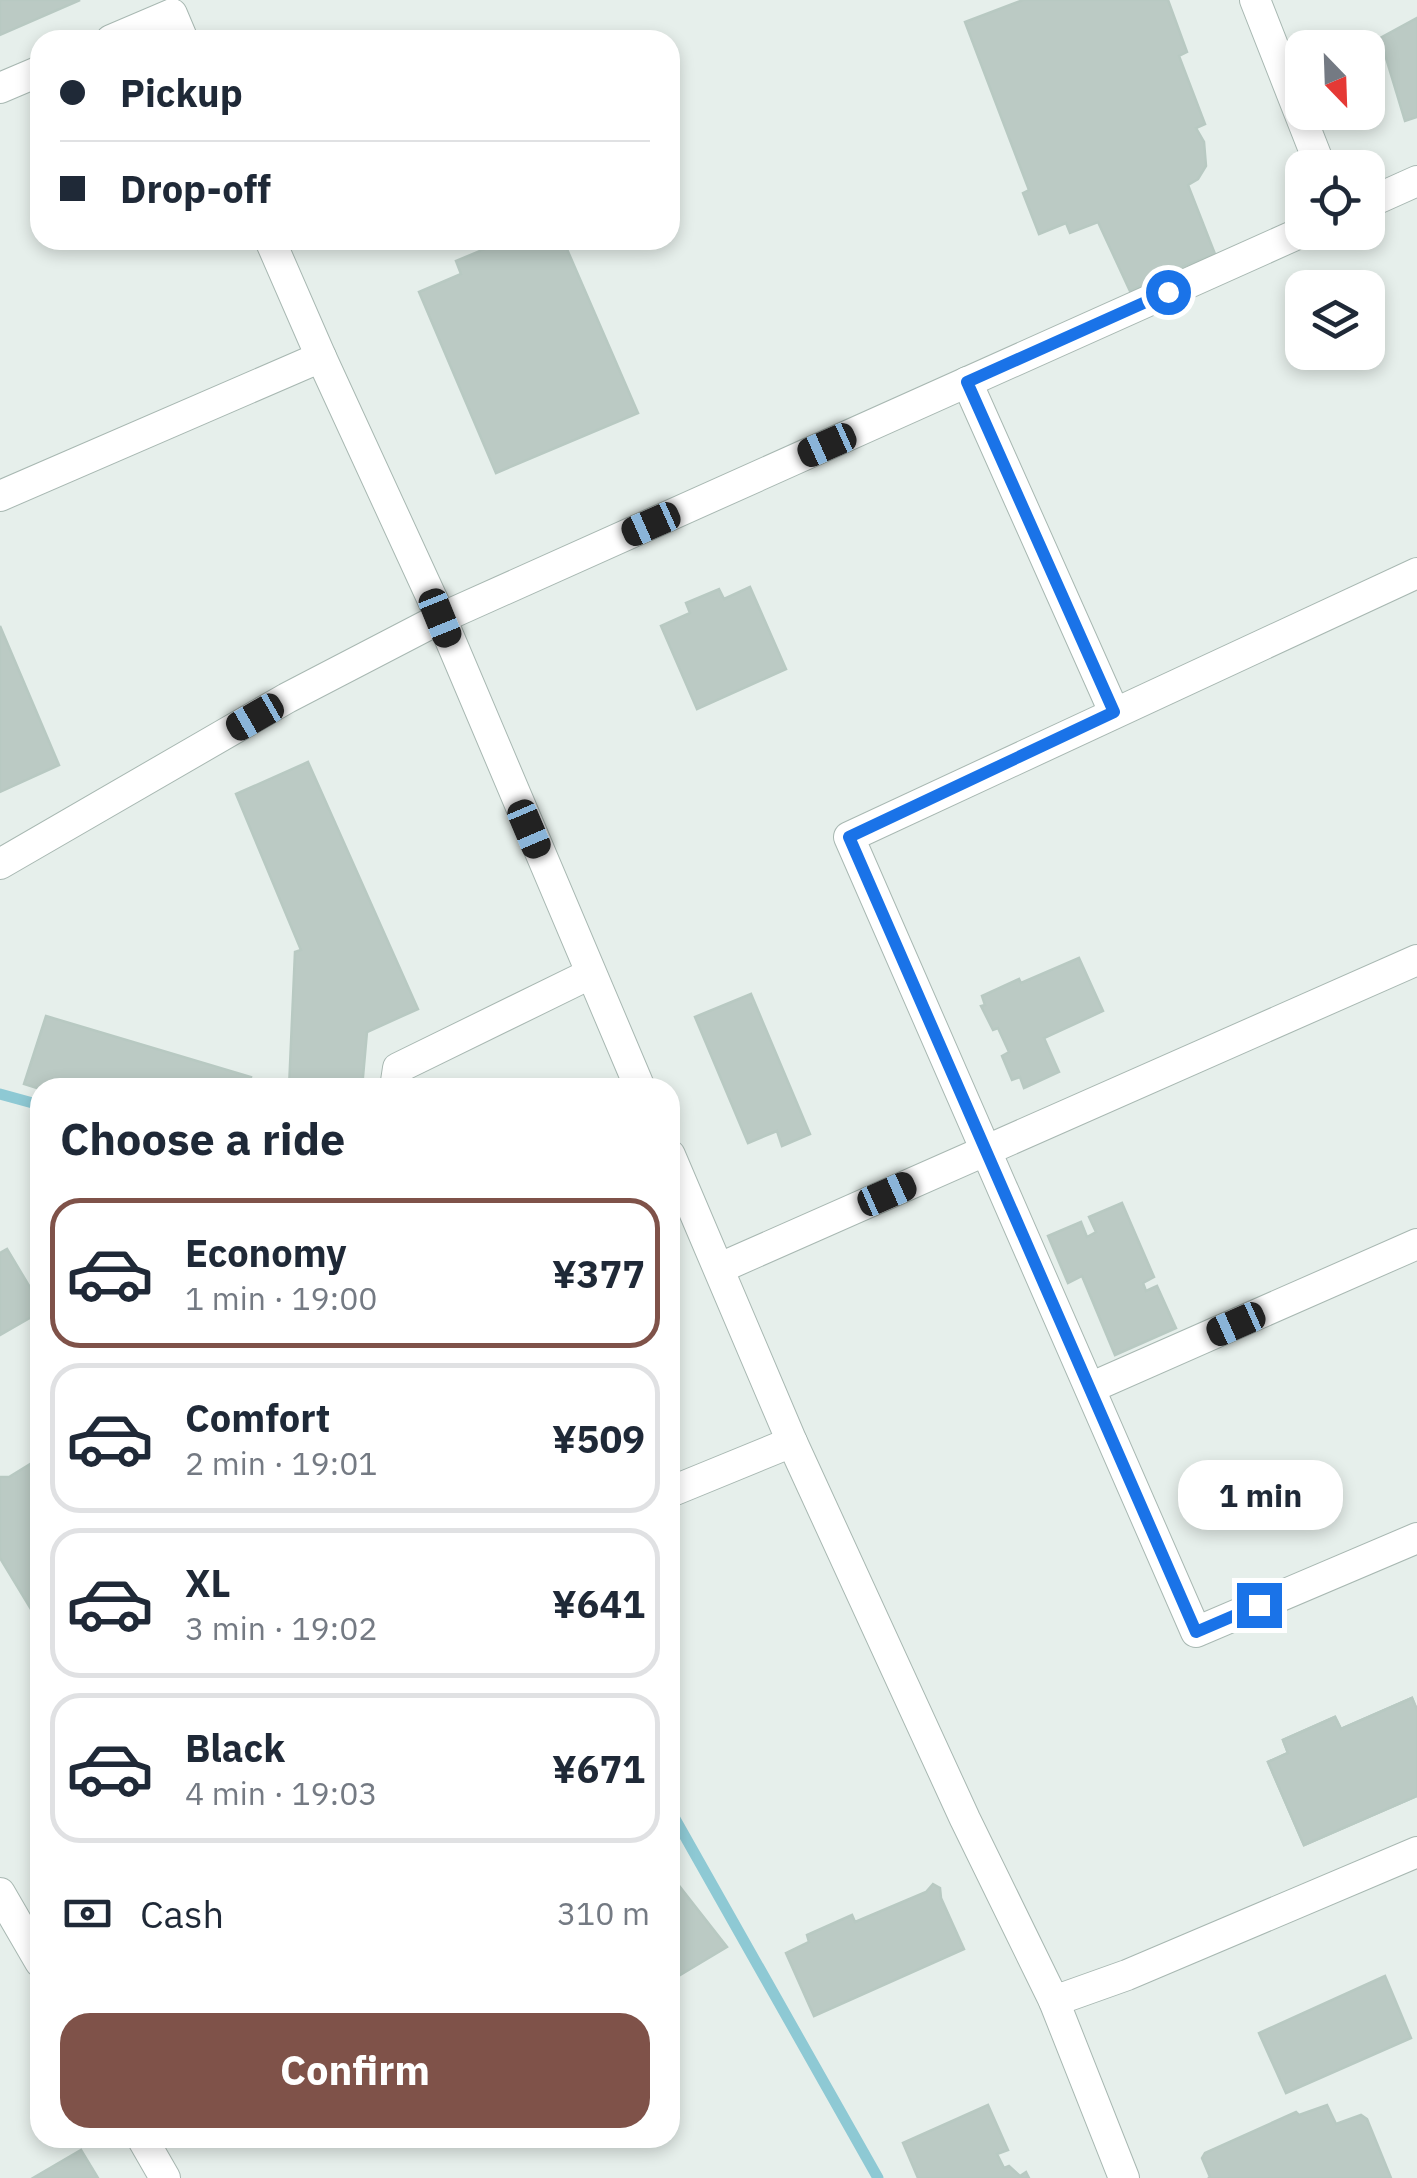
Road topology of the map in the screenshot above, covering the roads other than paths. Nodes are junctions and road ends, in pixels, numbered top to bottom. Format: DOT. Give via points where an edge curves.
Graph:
graph roads {
  1 [pos="1256,0"];
  2 [pos="134,30"];
  3 [pos="179,30"];
  4 [pos="30,75"];
  5 [pos="0,88"];
  6 [pos="1314,150"];
  7 [pos="1417,181"];
  8 [pos="1385,195"];
  9 [pos="1285,240"];
  10 [pos="274,250"];
  11 [pos="321,357"];
  12 [pos="967,382"];
  13 [pos="0,496"];
  14 [pos="1417,573"];
  15 [pos="440,618"];
  16 [pos="1114,712"];
  17 [pos="0,864"];
  18 [pos="1417,960"];
  19 [pos="590,974"];
  20 [pos="396,1078"];
  21 [pos="636,1078"];
  22 [pos="987,1150"];
  23 [pos="680,1177"];
  24 [pos="1417,1244"];
  25 [pos="720,1268"];
  26 [pos="1090,1388"];
  27 [pos="792,1442"];
  28 [pos="680,1488"];
  29 [pos="1417,1538"];
  30 [pos="1417,1852"];
  31 [pos="0,1893"];
  32 [pos="30,1945"];
  33 [pos="1054,2000"];
  34 [pos="148,2148"];
  35 [pos="165,2178"];
  36 [pos="1124,2178"];
  1 -- 6 [label="street"];
  2 -- 3 [label="street" via="172,14"];
  4 -- 5 [label="street"];
  7 -- 8 [label="street"];
  9 -- 12 [label="street"];
  10 -- 11 [label="street"];
  11 -- 13 [label="street"];
  11 -- 15 [label="street"];
  12 -- 15 [label="street"];
  12 -- 16 [label="street"];
  14 -- 16 [label="street"];
  15 -- 17 [label="street"];
  15 -- 19 [label="street"];
  16 -- 22 [label="street" via="849,837"];
  18 -- 22 [label="street"];
  19 -- 20 [label="street" via="398,1068"];
  19 -- 21 [label="street"];
  22 -- 25 [label="street"];
  22 -- 26 [label="street"];
  23 -- 25 [label="street"];
  24 -- 26 [label="street"];
  25 -- 27 [label="street"];
  26 -- 29 [label="street" via="1196,1632"];
  27 -- 28 [label="street"];
  27 -- 33 [label="street"];
  30 -- 33 [label="street"];
  31 -- 32 [label="street"];
  33 -- 36 [label="street"];
  34 -- 35 [label="street"];
}
